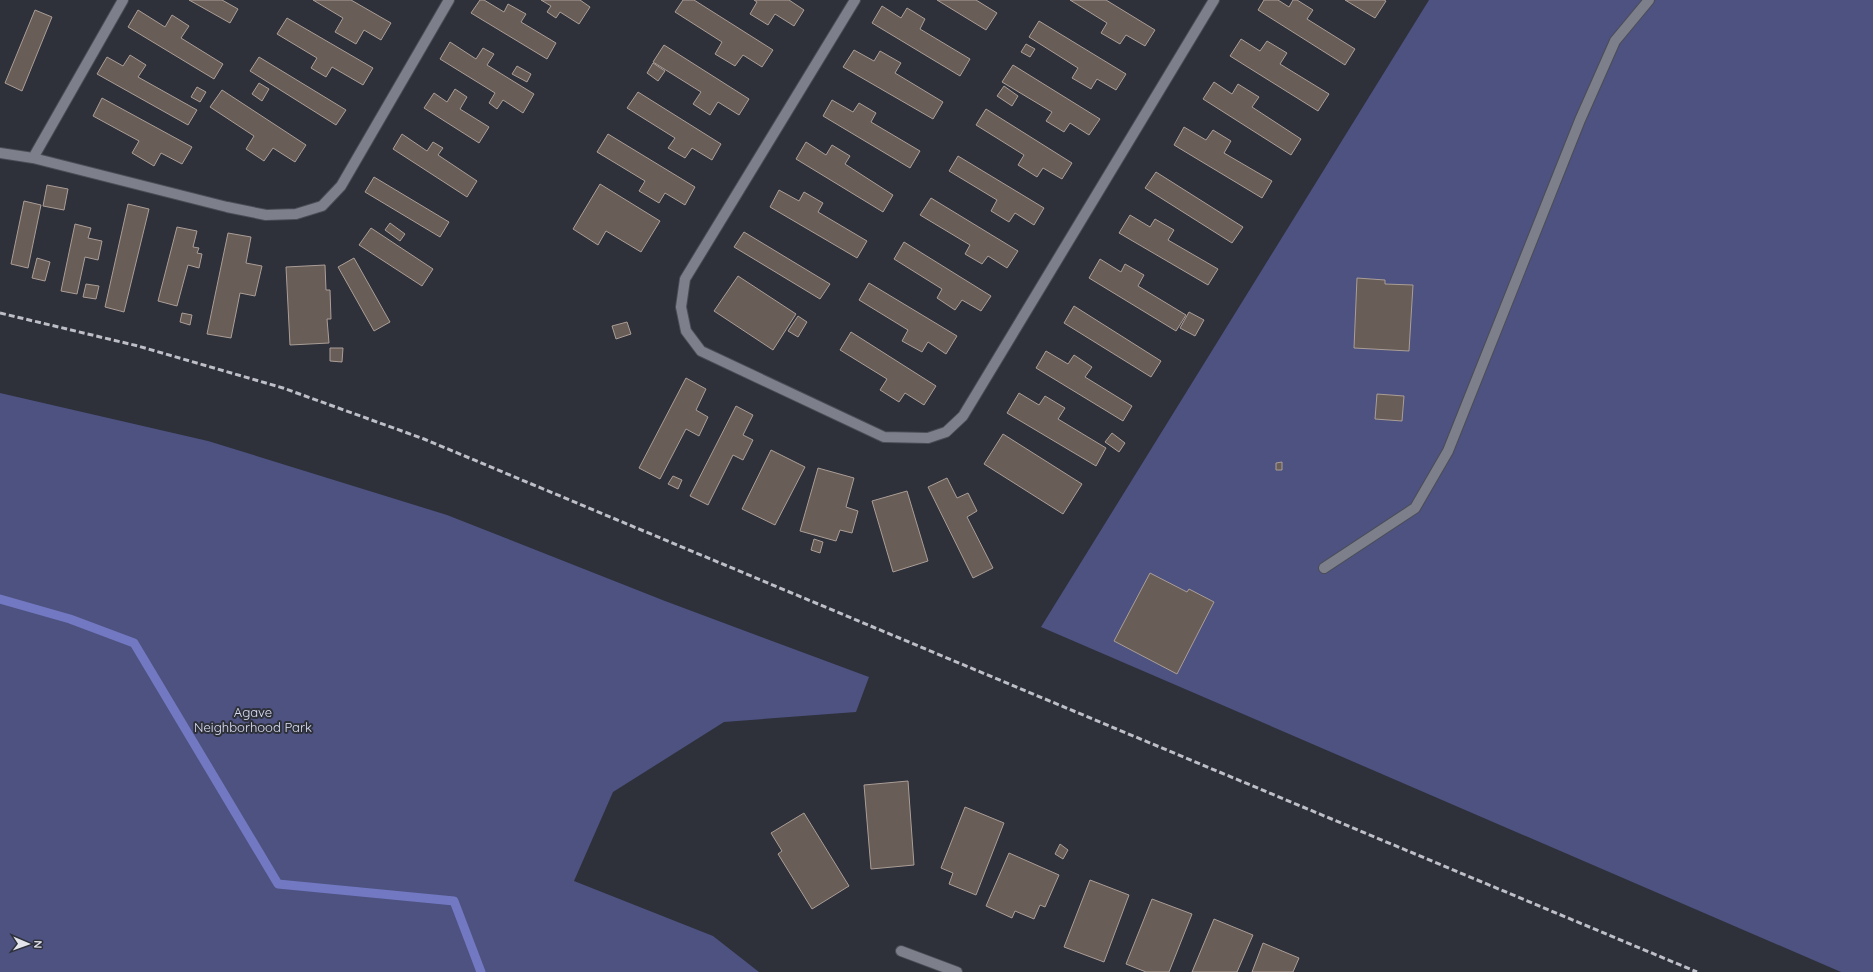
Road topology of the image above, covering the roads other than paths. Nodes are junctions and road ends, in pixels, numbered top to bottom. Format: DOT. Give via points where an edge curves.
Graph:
graph roads {
  1 [pos="123,0"];
  2 [pos="449,0"];
  3 [pos="855,0"];
  4 [pos="1214,0"];
  5 [pos="1648,0"];
  6 [pos="0,153"];
  7 [pos="33,158"];
  8 [pos="1324,568"];
  9 [pos="901,951"];
  10 [pos="957,972"];
  1 -- 7 [label="street"];
  2 -- 7 [label="street" via="341,186 322,206 296,214 266,215"];
  3 -- 4 [label="street" via="685,279 681,307 686,330 701,351 884,437 928,438 946,432 963,416"];
  5 -- 8 [label="street" via="1615,41 1586,106 1448,451 1415,508"];
  6 -- 7 [label="street"];
  9 -- 10 [label="street"];
}
